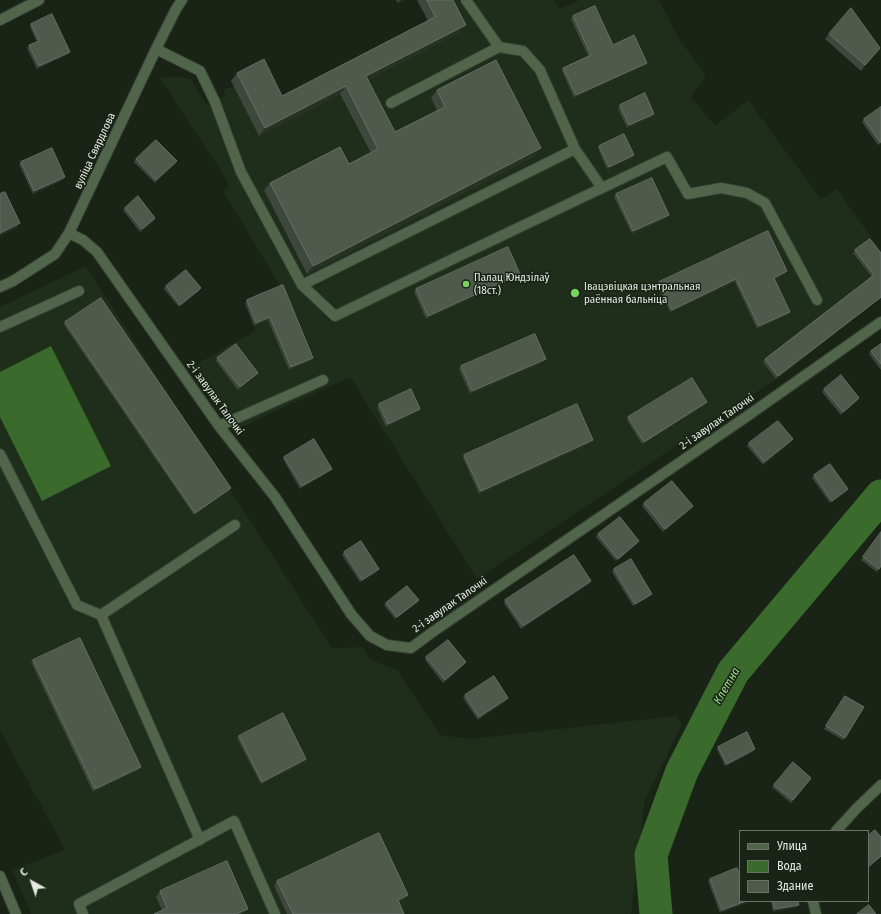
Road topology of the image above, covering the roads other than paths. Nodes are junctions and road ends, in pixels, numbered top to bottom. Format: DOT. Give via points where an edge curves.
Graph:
graph roads {
  1 [pos="39,0"];
  2 [pos="182,0"];
  3 [pos="466,0"];
  4 [pos="0,20"];
  5 [pos="499,47"];
  6 [pos="156,49"];
  7 [pos="391,103"];
  8 [pos="575,149"];
  9 [pos="602,188"];
  10 [pos="69,233"];
  11 [pos="302,285"];
  12 [pos="0,287"];
  13 [pos="78,291"];
  14 [pos="817,300"];
  15 [pos="881,322"];
  16 [pos="0,326"];
  17 [pos="323,380"];
  18 [pos="219,426"];
  19 [pos="0,454"];
  20 [pos="235,525"];
  21 [pos="101,615"];
  22 [pos="881,785"];
  23 [pos="837,830"];
  24 [pos="200,840"];
  25 [pos="0,876"];
  26 [pos="813,902"];
  27 [pos="16,914"];
  28 [pos="83,914"];
  29 [pos="275,914"];
  30 [pos="816,914"];
  1 -- 4 [label="street"];
  2 -- 6 [label="street, вуліца Свярдлова"];
  3 -- 5 [label="street"];
  5 -- 7 [label="street"];
  5 -- 8 [label="street" via="523,51 540,70"];
  6 -- 10 [label="street, вуліца Свярдлова"];
  6 -- 11 [label="street" via="200,71 215,102 241,172"];
  8 -- 9 [label="street"];
  8 -- 11 [label="street"];
  9 -- 11 [label="street" via="335,316"];
  9 -- 14 [label="street" via="668,157 688,194 722,188 746,194 765,203"];
  10 -- 12 [label="street, вуліца Свярдлова" via="54,254"];
  10 -- 18 [label="street, 2-і завулак Талочкі" via="83,240 97,252"];
  13 -- 16 [label="street"];
  15 -- 18 [label="street, 2-і завулак Талочкі" via="411,648 387,645 370,636 351,614 275,497"];
  17 -- 18 [label="street"];
  19 -- 21 [label="street" via="77,604"];
  20 -- 21 [label="street"];
  21 -- 24 [label="street"];
  22 -- 23 [label="street"];
  24 -- 28 [label="street" via="79,904"];
  24 -- 29 [label="street" via="234,821"];
  25 -- 27 [label="street"];
  26 -- 30 [label="street"];
}
